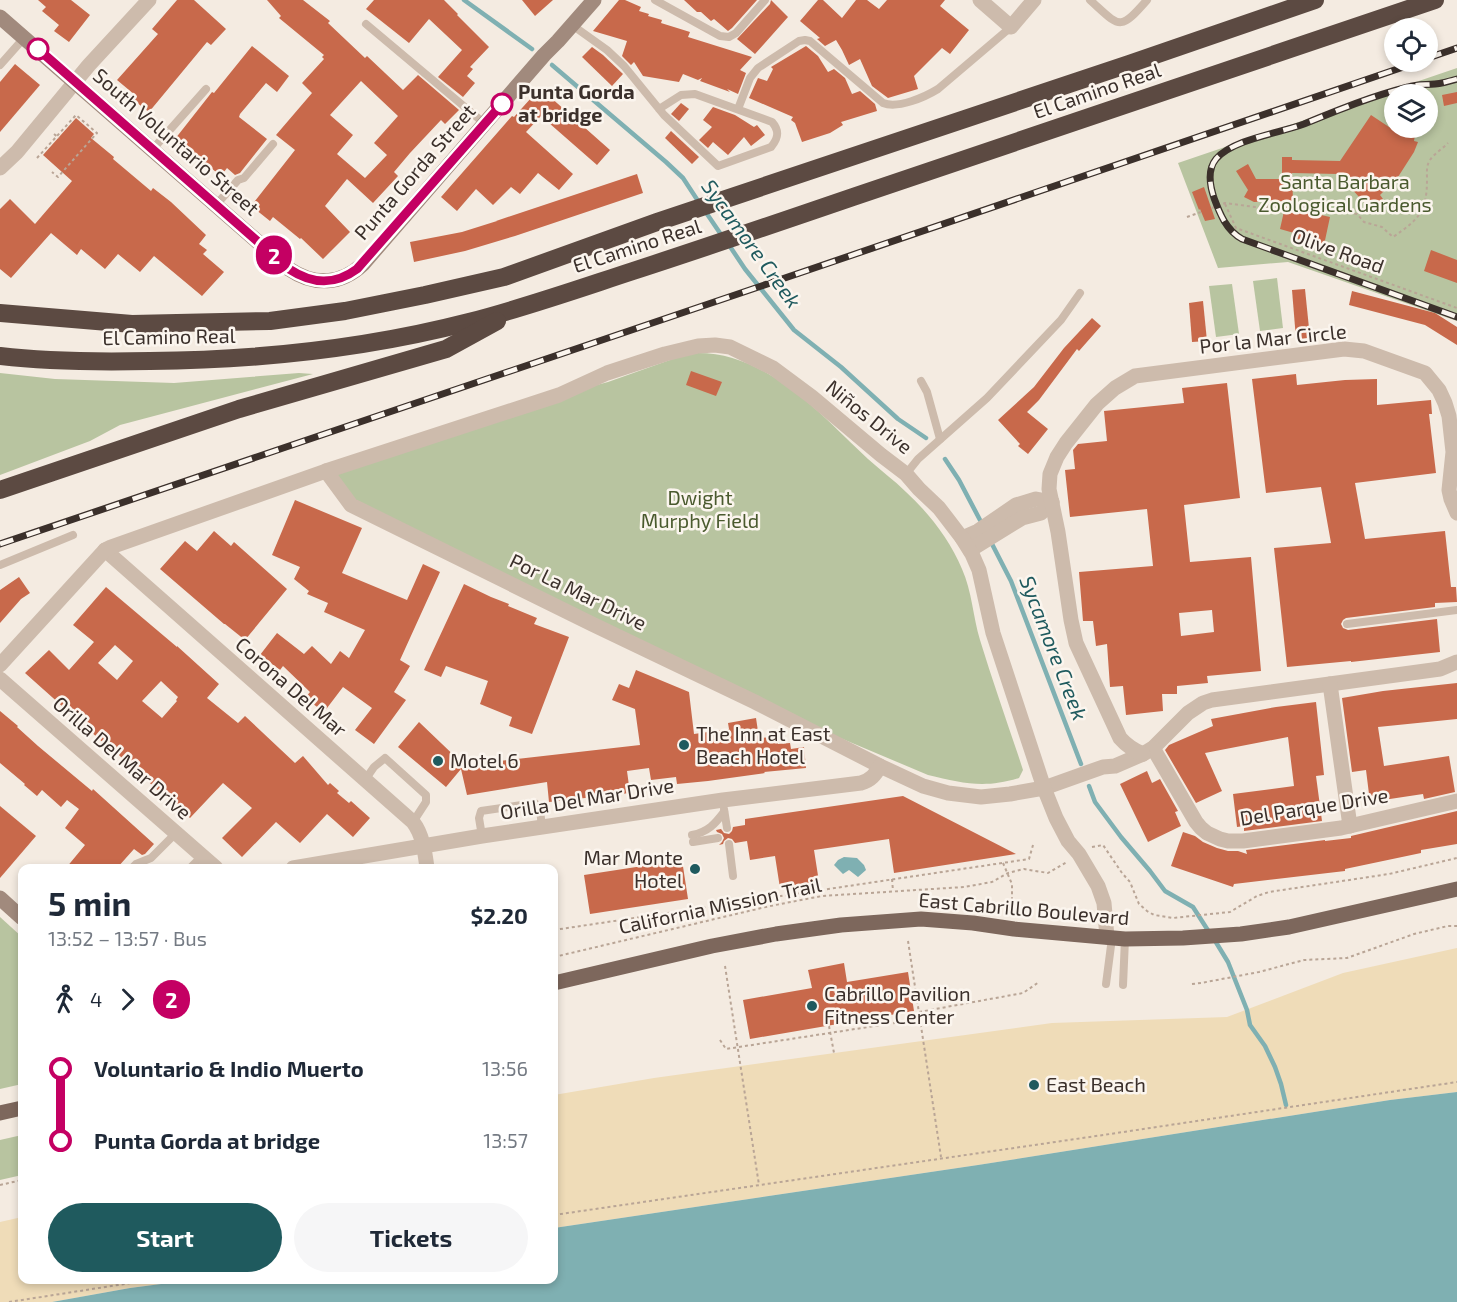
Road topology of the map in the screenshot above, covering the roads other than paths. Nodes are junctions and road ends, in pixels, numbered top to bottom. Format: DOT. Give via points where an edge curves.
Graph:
graph roads {
  1 [pos="149,0"];
  2 [pos="594,0"];
  3 [pos="656,0"];
  4 [pos="765,0"];
  5 [pos="980,0"];
  6 [pos="1034,0"];
  7 [pos="1090,0"];
  8 [pos="1147,0"];
  9 [pos="1435,0"];
  10 [pos="1308,2"];
  11 [pos="0,17"];
  12 [pos="366,24"];
  13 [pos="572,25"];
  14 [pos="1011,27"];
  15 [pos="24,38"];
  16 [pos="0,65"];
  17 [pos="75,82"];
  18 [pos="206,89"];
  19 [pos="738,109"];
  20 [pos="660,110"];
  21 [pos="485,124"];
  22 [pos="273,144"];
  23 [pos="153,150"];
  24 [pos="0,168"];
  25 [pos="216,205"];
  26 [pos="363,264"];
  27 [pos="1080,293"];
  28 [pos="523,308"];
  29 [pos="0,313"];
  30 [pos="0,356"];
  31 [pos="921,381"];
  32 [pos="940,439"];
  33 [pos="326,471"];
  34 [pos="906,474"];
  35 [pos="0,490"];
  36 [pos="1052,502"];
  37 [pos="1457,513"];
  38 [pos="74,535"];
  39 [pos="966,544"];
  40 [pos="105,550"];
  41 [pos="0,564"];
  42 [pos="1457,610"];
  43 [pos="1347,624"];
  44 [pos="1457,662"];
  45 [pos="0,665"];
  46 [pos="0,679"];
  47 [pos="1330,684"];
  48 [pos="1115,726"];
  49 [pos="1148,751"];
  50 [pos="880,766"];
  51 [pos="1102,767"];
  52 [pos="365,780"];
  53 [pos="1044,788"];
  54 [pos="1457,801"];
  55 [pos="724,806"];
  56 [pos="413,822"];
  57 [pos="1350,826"];
  58 [pos="542,827"];
  59 [pos="727,828"];
  60 [pos="176,833"];
  61 [pos="482,836"];
  62 [pos="718,838"];
  63 [pos="729,843"];
  64 [pos="423,846"];
  65 [pos="202,856"];
  66 [pos="136,864"];
  67 [pos="194,864"];
  68 [pos="211,864"];
  69 [pos="317,864"];
  70 [pos="426,864"];
  71 [pos="733,876"];
  72 [pos="1457,889"];
  73 [pos="0,898"];
  74 [pos="18,914"];
  75 [pos="1115,938"];
  76 [pos="558,982"];
  77 [pos="1106,984"];
  78 [pos="1123,985"];
  79 [pos="18,1109"];
  80 [pos="0,1113"];
  1 -- 17 [label="street"];
  2 -- 13 [label="street, Punta Gorda Street"];
  3 -- 4 [label="lane" via="720,36 729,37"];
  5 -- 14 [label="street"];
  6 -- 14 [label="street"];
  7 -- 8 [label="lane" via="1112,20 1122,23"];
  9 -- 28 [label="highway, El Camino Real"];
  10 -- 29 [label="highway, El Camino Real" via="504,277 345,311 270,321 132,324"];
  11 -- 15 [label="street, South Voluntario Street"];
  12 -- 21 [label="lane"];
  13 -- 20 [label="lane" via="624,66"];
  13 -- 21 [label="street, Punta Gorda Street"];
  14 -- 19 [label="lane" via="938,89 895,105 884,103 810,41 799,41 753,73"];
  15 -- 16 [label="lane"];
  15 -- 17 [label="street, South Voluntario Street"];
  17 -- 23 [label="street, South Voluntario Street"];
  17 -- 24 [label="street"];
  18 -- 23 [label="lane"];
  19 -- 20 [label="lane" via="688,94"];
  19 -- 20 [label="lane" via="772,122 777,127 776,142 718,166"];
  21 -- 26 [label="street, Punta Gorda Street"];
  22 -- 25 [label="lane"];
  23 -- 25 [label="street, South Voluntario Street"];
  25 -- 26 [label="street, South Voluntario Street" via="303,277 335,280"];
  27 -- 32 [label="lane" via="1061,320 987,398"];
  28 -- 30 [label="highway, El Camino Real" via="403,337 264,356 110,362"];
  28 -- 35 [label="highway" via="446,349 239,408"];
  31 -- 32 [label="lane"];
  32 -- 34 [label="lane"];
  33 -- 34 [label="street, Niños Drive" via="559,395 607,373 665,354 715,345 730,347 773,368"];
  33 -- 40 [label="street"];
  33 -- 50 [label="street, Por La Mar Drive" via="351,505"];
  34 -- 39 [label="street, Niños Drive"];
  36 -- 37 [label="street, Por la Mar Circle" via="1048,489 1050,474 1061,450 1097,404 1135,376 1344,349 1364,351 1425,373 1439,390 1449,416 1453,452 1449,490"];
  36 -- 39 [label="street" via="1036,499 1017,505 978,531"];
  36 -- 48 [label="street, Por la Mar Circle" via="1076,643"];
  38 -- 41 [label="lane"];
  39 -- 53 [label="street, Niños Drive" via="979,570 993,633"];
  40 -- 45 [label="street"];
  40 -- 52 [label="street, Corona Del Mar"];
  42 -- 43 [label="lane"];
  44 -- 47 [label="street" via="1440,669"];
  46 -- 60 [label="street, Orilla Del Mar Drive"];
  47 -- 49 [label="street" via="1203,703"];
  47 -- 57 [label="street"];
  48 -- 49 [label="street, Por la Mar Circle" via="1125,745"];
  48 -- 51 [label="street" via="1113,751"];
  49 -- 51 [label="street" via="1115,766"];
  49 -- 57 [label="street, Del Parque Drive" via="1196,822 1220,839 1243,841"];
  50 -- 53 [label="street, Por La Mar Drive" via="948,793 994,796"];
  50 -- 55 [label="street, Orilla Del Mar Drive" via="875,775 861,783"];
  51 -- 53 [label="street"];
  52 -- 56 [label="street, Corona Del Mar"];
  52 -- 56 [label="lane" via="385,758 426,795 426,802"];
  53 -- 75 [label="street, Niños Drive" via="1068,841 1098,886"];
  54 -- 57 [label="street, Del Parque Drive"];
  55 -- 58 [label="street, Orilla Del Mar Drive"];
  55 -- 59 [label="lane"];
  55 -- 62 [label="lane" via="710,829 693,838"];
  56 -- 64 [label="street, Corona Del Mar"];
  58 -- 61 [label="street, Orilla Del Mar Drive"];
  58 -- 61 [label="lane" via="535,803 482,811"];
  60 -- 65 [label="street, Orilla Del Mar Drive"];
  60 -- 66 [label="lane" via="151,858"];
  61 -- 64 [label="street, Orilla Del Mar Drive"];
  63 -- 71 [label="lane"];
  64 -- 69 [label="street, Orilla Del Mar Drive"];
  64 -- 70 [label="street, Corona Del Mar"];
  65 -- 67 [label="lane"];
  65 -- 68 [label="street, Orilla Del Mar Drive"];
  72 -- 75 [label="main road, East Cabrillo Boulevard" via="1241,934"];
  73 -- 74 [label="street"];
  75 -- 76 [label="main road, East Cabrillo Boulevard" via="942,920 885,921 776,934"];
  75 -- 77 [label="lane"];
  75 -- 78 [label="lane"];
  79 -- 80 [label="main road"];
}
